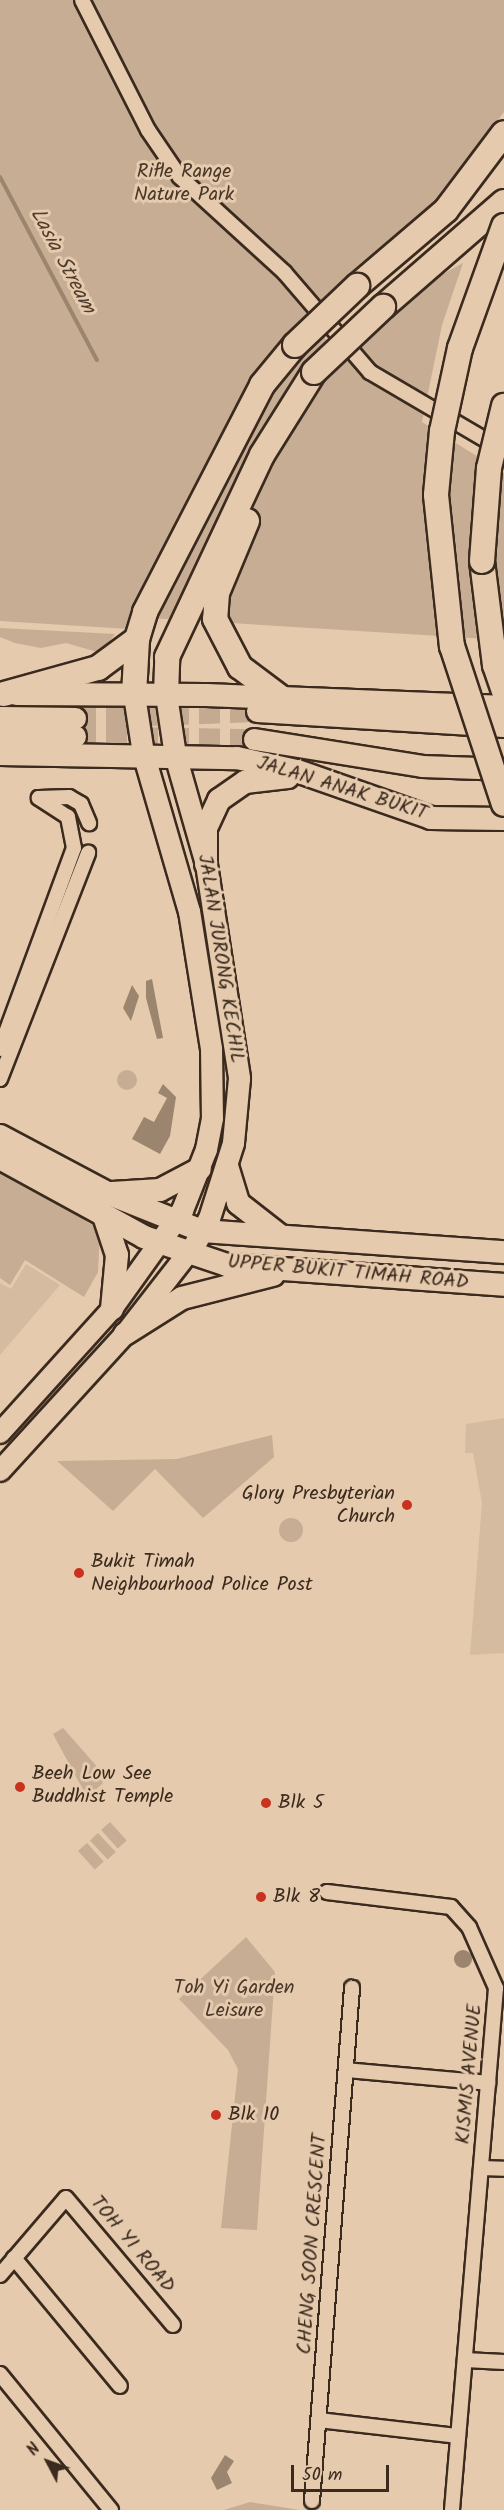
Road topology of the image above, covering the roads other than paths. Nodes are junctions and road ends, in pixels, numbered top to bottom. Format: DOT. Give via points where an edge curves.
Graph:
graph roads {
  1 [pos="82,0"];
  2 [pos="504,133"];
  3 [pos="504,202"];
  4 [pos="504,226"];
  5 [pos="504,406"];
  6 [pos="504,450"];
  7 [pos="202,606"];
  8 [pos="136,639"];
  9 [pos="504,691"];
  10 [pos="134,695"];
  11 [pos="166,695"];
  12 [pos="280,697"];
  13 [pos="1,701"];
  14 [pos="504,707"];
  15 [pos="257,711"];
  16 [pos="504,726"];
  17 [pos="0,736"];
  18 [pos="254,739"];
  19 [pos="143,753"];
  20 [pos="0,754"];
  21 [pos="175,755"];
  22 [pos="504,769"];
  23 [pos="311,776"];
  24 [pos="504,804"];
  25 [pos="504,819"];
  26 [pos="89,823"];
  27 [pos="88,853"];
  28 [pos="206,864"];
  29 [pos="0,1049"];
  30 [pos="0,1078"];
  31 [pos="0,1136"];
  32 [pos="0,1158"];
  33 [pos="226,1166"];
  34 [pos="200,1169"];
  35 [pos="107,1193"];
  36 [pos="104,1216"];
  37 [pos="173,1223"];
  38 [pos="202,1231"];
  39 [pos="280,1235"];
  40 [pos="160,1242"];
  41 [pos="504,1252"];
  42 [pos="188,1253"];
  43 [pos="289,1270"];
  44 [pos="504,1285"];
  45 [pos="112,1309"];
  46 [pos="125,1334"];
  47 [pos="0,1433"];
  48 [pos="0,1471"];
  49 [pos="327,1892"];
  50 [pos="352,1988"];
  51 [pos="346,2070"];
  52 [pos="488,2083"];
  53 [pos="481,2168"];
  54 [pos="504,2169"];
  55 [pos="14,2258"];
  56 [pos="0,2275"];
  57 [pos="173,2325"];
  58 [pos="465,2360"];
  59 [pos="504,2362"];
  60 [pos="0,2374"];
  61 [pos="120,2386"];
  62 [pos="319,2420"];
  63 [pos="458,2436"];
  64 [pos="312,2501"];
  65 [pos="111,2510"];
  66 [pos="452,2510"];
  1 -- 6 [label="street" via="148,130 180,177 284,272 370,372"];
  2 -- 8 [label="highway, bridge" via="446,210 357,286 295,345 262,385 154,593"];
  3 -- 7 [label="highway, bridge" via="314,372 262,455 257,496"];
  4 -- 24 [label="highway, bridge" via="460,348 442,431 436,495 452,646"];
  5 -- 9 [label="highway, bridge" via="489,468 482,561 495,664"];
  7 -- 11 [label="highway" via="166,657"];
  7 -- 12 [label="highway" via="232,655 260,687"];
  8 -- 10 [label="highway"];
  8 -- 13 [label="highway" via="98,668"];
  10 -- 11 [label="highway"];
  10 -- 13 [label="highway"];
  10 -- 19 [label="main road, JALAN JURONG KECHIL"];
  11 -- 12 [label="highway"];
  11 -- 21 [label="main road, JALAN JURONG KECHIL"];
  12 -- 14 [label="highway"];
  13 -- 17 [label="main road" via="75,727"];
  15 -- 16 [label="main road"];
  18 -- 22 [label="main road, JALAN ANAK BUKIT" via="422,766"];
  19 -- 20 [label="highway, JALAN ANAK BUKIT"];
  19 -- 21 [label="highway, JALAN ANAK BUKIT"];
  19 -- 34 [label="main road, JALAN JURONG KECHIL" via="189,911 212,1047 213,1118"];
  21 -- 23 [label="highway, JALAN ANAK BUKIT" via="237,758"];
  21 -- 28 [label="main road, JALAN JURONG KECHIL"];
  23 -- 25 [label="highway, JALAN ANAK BUKIT" via="431,818"];
  23 -- 28 [label="highway" via="255,778 233,788 209,819"];
  26 -- 29 [label="street" via="81,804 69,797 39,798 69,817 74,848"];
  27 -- 30 [label="street"];
  28 -- 33 [label="main road, JALAN JURONG KECHIL" via="239,1078 238,1123"];
  31 -- 35 [label="highway, UPPER BUKIT TIMAH ROAD"];
  32 -- 36 [label="highway, UPPER BUKIT TIMAH ROAD"];
  33 -- 38 [label="main road, JALAN JURONG KECHIL"];
  33 -- 39 [label="highway" via="238,1203"];
  34 -- 35 [label="highway" via="160,1190"];
  34 -- 37 [label="main road, JALAN JURONG KECHIL"];
  35 -- 37 [label="highway, UPPER BUKIT TIMAH ROAD"];
  36 -- 40 [label="highway, UPPER BUKIT TIMAH ROAD"];
  36 -- 45 [label="highway" via="117,1255"];
  37 -- 38 [label="highway, UPPER BUKIT TIMAH ROAD"];
  37 -- 40 [label="main road, JALAN JURONG KECHIL"];
  38 -- 39 [label="highway, UPPER BUKIT TIMAH ROAD"];
  38 -- 42 [label="main road, JALAN JURONG KECHIL"];
  39 -- 41 [label="highway, UPPER BUKIT TIMAH ROAD"];
  40 -- 42 [label="highway, UPPER BUKIT TIMAH ROAD"];
  40 -- 45 [label="main road, JALAN JURONG KECHIL"];
  42 -- 43 [label="highway, UPPER BUKIT TIMAH ROAD" via="228,1265"];
  42 -- 46 [label="main road, JALAN JURONG KECHIL"];
  43 -- 44 [label="highway, UPPER BUKIT TIMAH ROAD"];
  43 -- 46 [label="highway" via="182,1298"];
  45 -- 47 [label="main road, JALAN JURONG KECHIL"];
  46 -- 48 [label="main road, JALAN JURONG KECHIL"];
  49 -- 52 [label="street, KISMIS AVENUE" via="434,1902 462,1914 496,1988"];
  50 -- 51 [label="street, CHENG SOON CRESCENT"];
  51 -- 52 [label="street"];
  51 -- 62 [label="street, CHENG SOON CRESCENT"];
  52 -- 53 [label="street, KISMIS AVENUE"];
  53 -- 54 [label="street, KISMIS AVENUE"];
  53 -- 58 [label="street, KISMIS AVENUE"];
  55 -- 56 [label="street, TOH YI ROAD"];
  55 -- 57 [label="street, TOH YI ROAD" via="68,2199"];
  55 -- 61 [label="street"];
  58 -- 59 [label="street"];
  58 -- 63 [label="street, KISMIS AVENUE"];
  60 -- 65 [label="street"];
  62 -- 63 [label="street"];
  62 -- 64 [label="street, CHENG SOON CRESCENT"];
  63 -- 66 [label="street, KISMIS AVENUE"];
}
